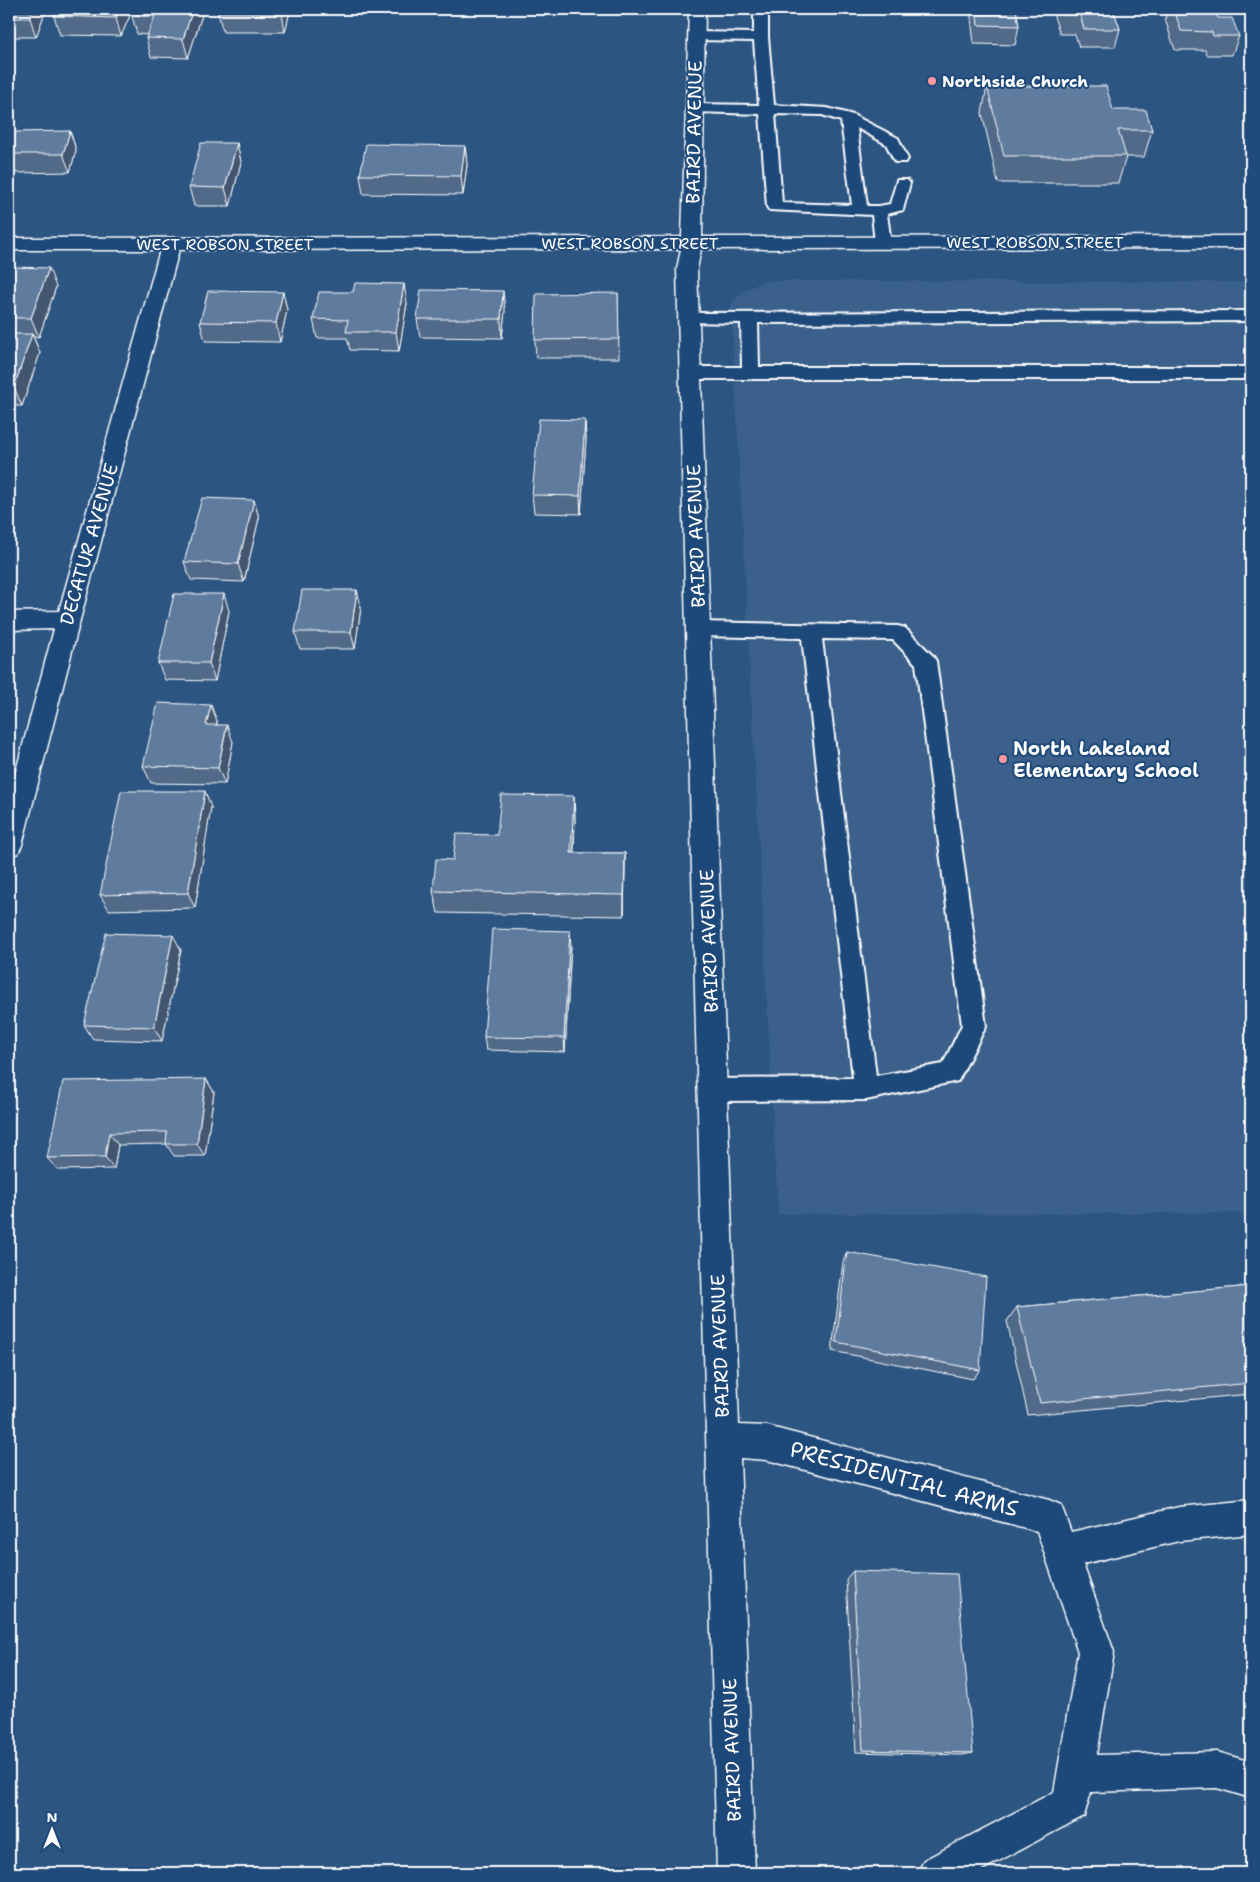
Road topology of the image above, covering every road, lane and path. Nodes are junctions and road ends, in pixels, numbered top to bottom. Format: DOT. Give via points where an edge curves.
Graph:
graph roads {
  1 [pos="697,9"];
  2 [pos="761,9"];
  3 [pos="696,36"];
  4 [pos="761,37"];
  5 [pos="694,108"];
  6 [pos="766,110"];
  7 [pos="848,118"];
  8 [pos="900,159"];
  9 [pos="902,183"];
  10 [pos="860,210"];
  11 [pos="879,211"];
  12 [pos="1251,242"];
  13 [pos="692,243"];
  14 [pos="883,243"];
  15 [pos="9,244"];
  16 [pos="171,244"];
  17 [pos="1251,316"];
  18 [pos="689,318"];
  19 [pos="749,319"];
  20 [pos="751,372"];
  21 [pos="691,373"];
  22 [pos="1251,373"];
  23 [pos="68,620"];
  24 [pos="9,621"];
  25 [pos="699,629"];
  26 [pos="811,632"];
  27 [pos="9,845"];
  28 [pos="713,1090"];
  29 [pos="866,1090"];
  30 [pos="723,1441"];
  31 [pos="1251,1517"];
  32 [pos="1060,1552"];
  33 [pos="1076,1774"];
  34 [pos="1251,1780"];
  35 [pos="736,1873"];
  36 [pos="937,1873"];
  1 -- 3 [label="street, BAIRD AVENUE"];
  2 -- 4 [label="lane"];
  3 -- 4 [label="lane"];
  3 -- 5 [label="street, BAIRD AVENUE"];
  4 -- 6 [label="lane"];
  5 -- 6 [label="lane"];
  5 -- 13 [label="street, BAIRD AVENUE"];
  6 -- 7 [label="lane" via="822,111"];
  6 -- 10 [label="lane" via="775,207"];
  7 -- 8 [label="lane" via="893,141"];
  7 -- 10 [label="lane"];
  9 -- 11 [label="lane" via="897,207"];
  10 -- 11 [label="lane"];
  11 -- 14 [label="lane"];
  12 -- 14 [label="street, WEST ROBSON STREET"];
  13 -- 14 [label="street, WEST ROBSON STREET"];
  13 -- 16 [label="street, WEST ROBSON STREET"];
  13 -- 18 [label="street, BAIRD AVENUE" via="687,269"];
  15 -- 16 [label="street, WEST ROBSON STREET"];
  16 -- 23 [label="street, DECATUR AVENUE"];
  17 -- 19 [label="lane"];
  18 -- 19 [label="lane"];
  18 -- 21 [label="street, BAIRD AVENUE"];
  19 -- 20 [label="lane"];
  20 -- 21 [label="lane"];
  20 -- 22 [label="lane"];
  21 -- 25 [label="street, BAIRD AVENUE"];
  23 -- 24 [label="street"];
  23 -- 27 [label="street, DECATUR AVENUE"];
  25 -- 26 [label="lane"];
  25 -- 28 [label="street, BAIRD AVENUE"];
  26 -- 29 [label="lane"];
  26 -- 29 [label="lane" via="898,633 926,661 974,1026 950,1074"];
  28 -- 29 [label="lane"];
  28 -- 30 [label="street, BAIRD AVENUE"];
  30 -- 32 [label="street, PRESIDENTIAL ARMS" via="767,1443 1048,1517"];
  30 -- 35 [label="street, BAIRD AVENUE"];
  31 -- 32 [label="street" via="1179,1524"];
  32 -- 33 [label="street, PRESIDENTIAL ARMS" via="1096,1652"];
  33 -- 34 [label="street" via="1217,1770"];
  33 -- 36 [label="street, PRESIDENTIAL ARMS" via="1071,1803"];
}
